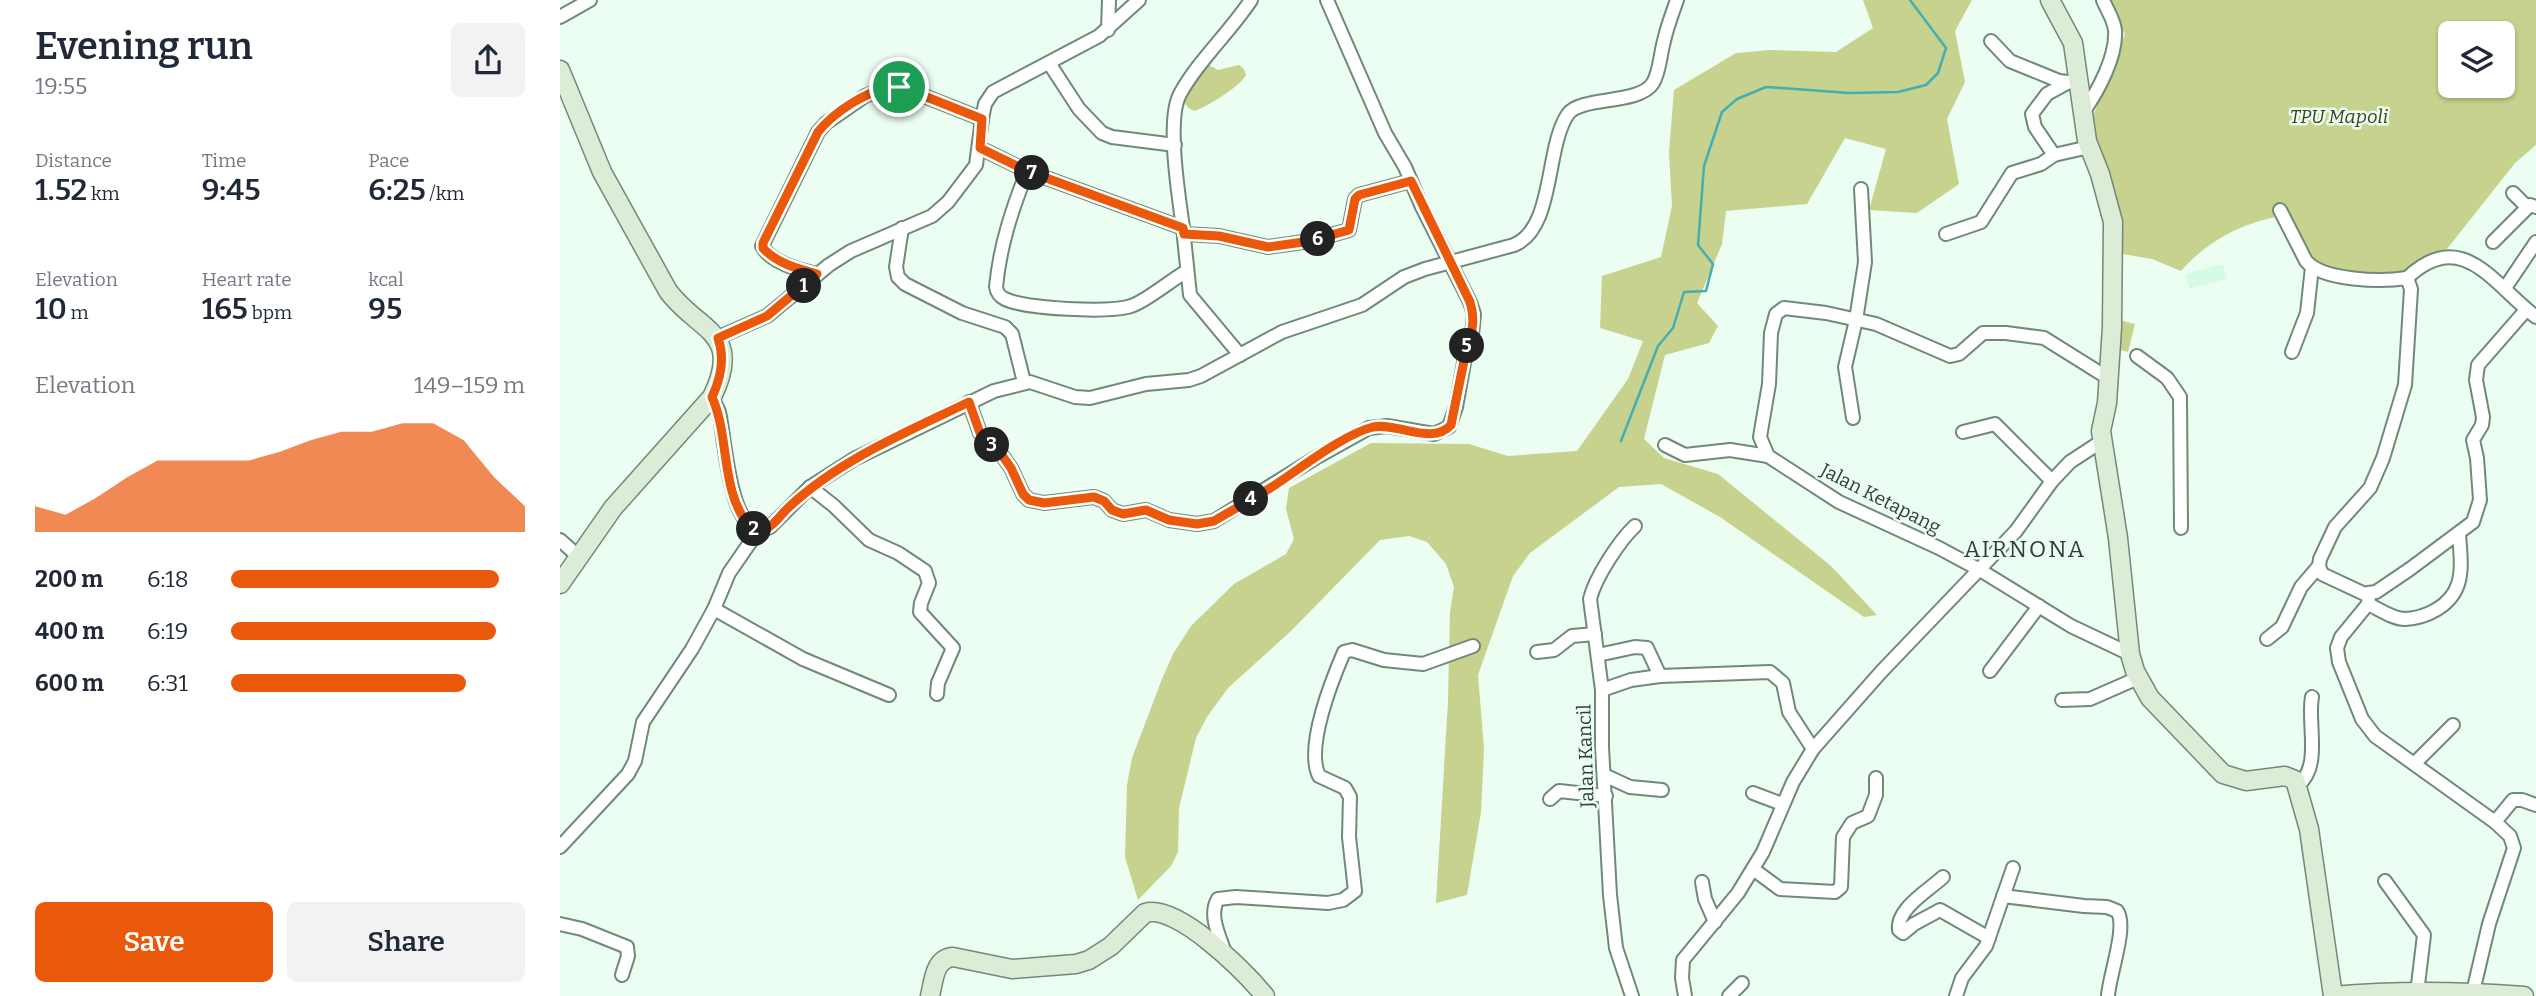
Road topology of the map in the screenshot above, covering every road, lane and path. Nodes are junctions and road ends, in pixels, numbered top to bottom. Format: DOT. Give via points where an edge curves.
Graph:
graph roads {
  1 [pos="590,0"];
  2 [pos="1110,0"];
  3 [pos="1139,0"];
  4 [pos="1251,0"];
  5 [pos="1327,0"];
  6 [pos="1677,0"];
  7 [pos="2049,0"];
  8 [pos="2104,0"];
  9 [pos="564,10"];
  10 [pos="1124,15"];
  11 [pos="1108,30"];
  12 [pos="1990,41"];
  13 [pos="1049,63"];
  14 [pos="560,70"];
  15 [pos="2072,83"];
  16 [pos="2084,111"];
  17 [pos="982,119"];
  18 [pos="1175,145"];
  19 [pos="2089,147"];
  20 [pos="980,148"];
  21 [pos="2054,155"];
  22 [pos="1027,171"];
  23 [pos="1411,181"];
  24 [pos="1861,189"];
  25 [pos="2513,192"];
  26 [pos="2531,207"];
  27 [pos="2280,210"];
  28 [pos="902,228"];
  29 [pos="1183,231"];
  30 [pos="1945,234"];
  31 [pos="2493,242"];
  32 [pos="2536,242"];
  33 [pos="1449,262"];
  34 [pos="2312,267"];
  35 [pos="1187,271"];
  36 [pos="817,274"];
  37 [pos="2407,278"];
  38 [pos="2505,288"];
  39 [pos="2531,313"];
  40 [pos="1856,320"];
  41 [pos="718,338"];
  42 [pos="2292,352"];
  43 [pos="1240,355"];
  44 [pos="2137,356"];
  45 [pos="2108,378"];
  46 [pos="1024,382"];
  47 [pos="712,397"];
  48 [pos="969,402"];
  49 [pos="1853,418"];
  50 [pos="1963,432"];
  51 [pos="2102,441"];
  52 [pos="1665,445"];
  53 [pos="1768,456"];
  54 [pos="2052,481"];
  55 [pos="810,488"];
  56 [pos="1635,526"];
  57 [pos="2181,528"];
  58 [pos="758,531"];
  59 [pos="2459,534"];
  60 [pos="560,540"];
  61 [pos="580,558"];
  62 [pos="2319,566"];
  63 [pos="1980,570"];
  64 [pos="560,584"];
  65 [pos="2368,599"];
  66 [pos="2039,606"];
  67 [pos="714,609"];
  68 [pos="1595,634"];
  69 [pos="2267,639"];
  70 [pos="1473,646"];
  71 [pos="1537,652"];
  72 [pos="2130,654"];
  73 [pos="1598,655"];
  74 [pos="1990,671"];
  75 [pos="1660,676"];
  76 [pos="2138,678"];
  77 [pos="1602,690"];
  78 [pos="937,694"];
  79 [pos="889,695"];
  80 [pos="2312,697"];
  81 [pos="2062,700"];
  82 [pos="2453,725"];
  83 [pos="1813,749"];
  84 [pos="2415,764"];
  85 [pos="1604,775"];
  86 [pos="1876,778"];
  87 [pos="2298,785"];
  88 [pos="1662,790"];
  89 [pos="1753,793"];
  90 [pos="1606,796"];
  91 [pos="1550,799"];
  92 [pos="1782,804"];
  93 [pos="2536,805"];
  94 [pos="2495,822"];
  95 [pos="560,847"];
  96 [pos="2013,868"];
  97 [pos="1753,869"];
  98 [pos="1943,877"];
  99 [pos="2385,881"];
  100 [pos="1702,882"];
  101 [pos="2003,896"];
  102 [pos="1715,922"];
  103 [pos="560,924"];
  104 [pos="1989,939"];
  105 [pos="1225,953"];
  106 [pos="622,975"];
  107 [pos="1742,983"];
  108 [pos="2473,992"];
  109 [pos="2417,993"];
  110 [pos="2362,995"];
  111 [pos="930,996"];
  112 [pos="1265,996"];
  113 [pos="1632,996"];
  114 [pos="1685,996"];
  115 [pos="1729,996"];
  116 [pos="1956,996"];
  117 [pos="2108,996"];
  118 [pos="2333,996"];
  119 [pos="2524,996"];
  1 -- 9 [label="street"];
  2 -- 10 [label="street"];
  2 -- 11 [label="street"];
  3 -- 10 [label="street"];
  4 -- 18 [label="street" via="1180,94"];
  5 -- 23 [label="street"];
  6 -- 33 [label="street" via="1650,87 1576,107 1569,113 1529,234 1514,245"];
  7 -- 15 [label="street" via="2073,43 2077,66"];
  8 -- 16 [label="street" via="2114,22 2114,44"];
  10 -- 11 [label="street"];
  11 -- 13 [label="street"];
  12 -- 15 [label="street" via="2010,61"];
  13 -- 17 [label="street" via="993,92"];
  13 -- 18 [label="street" via="1079,109 1102,133"];
  14 -- 41 [label="street" via="602,172 668,291"];
  15 -- 16 [label="street"];
  15 -- 21 [label="street" via="2047,93 2032,114 2035,127"];
  16 -- 19 [label="street"];
  17 -- 20 [label="street"];
  17 -- 36 [label="street" via="894,86 875,90 826,123 762,246 781,262"];
  18 -- 29 [label="street"];
  19 -- 21 [label="street"];
  19 -- 45 [label="street" via="2101,174 2114,236"];
  20 -- 22 [label="street"];
  20 -- 28 [label="street" via="976,165 948,202 932,216"];
  21 -- 30 [label="street" via="2012,173 1981,222"];
  22 -- 29 [label="street"];
  22 -- 35 [label="street" via="1001,247 996,287 1004,299 1041,306 1131,306"];
  23 -- 29 [label="street" via="1359,195 1349,230 1310,241 1268,247"];
  23 -- 33 [label="street"];
  24 -- 40 [label="street" via="1865,262"];
  25 -- 26 [label="street"];
  26 -- 31 [label="street"];
  27 -- 34 [label="street"];
  28 -- 36 [label="street" via="851,251"];
  28 -- 46 [label="street" via="898,277 962,313 1005,327 1012,334"];
  29 -- 35 [label="street"];
  32 -- 38 [label="street"];
  33 -- 43 [label="street" via="1404,276 1362,305 1282,332"];
  33 -- 48 [label="street" via="1474,314 1449,427 1434,434 1387,426 1369,428 1210,522 1169,520 1146,510 1123,514 1094,497 1044,503 1029,500 999,451 980,433"];
  34 -- 37 [label="street" via="2381,281"];
  34 -- 42 [label="street" via="2308,313"];
  35 -- 43 [label="street" via="1194,301"];
  36 -- 41 [label="street" via="767,316"];
  37 -- 38 [label="street" via="2433,259 2456,257"];
  37 -- 62 [label="street" via="2411,294 2405,385 2383,458 2370,488 2334,527"];
  38 -- 39 [label="street"];
  39 -- 59 [label="street" via="2478,365 2483,417 2473,448 2480,500 2473,522"];
  40 -- 45 [label="street" via="1950,356 1959,354 1983,333 2041,337"];
  40 -- 49 [label="street" via="1845,367"];
  40 -- 53 [label="street" via="1784,308 1776,314 1760,438"];
  41 -- 47 [label="street" via="721,368"];
  43 -- 46 [label="street" via="1195,378 1161,381 1099,397 1075,397"];
  44 -- 57 [label="street" via="2167,377 2180,397"];
  45 -- 51 [label="street"];
  46 -- 48 [label="street"];
  47 -- 58 [label="street" via="736,499 748,526"];
  47 -- 61 [label="street" via="613,508"];
  48 -- 55 [label="street" via="854,460"];
  50 -- 54 [label="street" via="1996,424"];
  51 -- 54 [label="street" via="2070,462"];
  51 -- 72 [label="street"];
  52 -- 53 [label="street" via="1685,455 1730,450"];
  53 -- 63 [label="street, Jalan Ketapang" via="1839,502"];
  54 -- 63 [label="street"];
  55 -- 58 [label="street" via="770,527"];
  55 -- 78 [label="street" via="869,540 925,571 929,583 920,612 953,648"];
  56 -- 68 [label="street, Jalan Kancil" via="1593,586 1590,599"];
  58 -- 67 [label="street" via="729,573"];
  59 -- 65 [label="street"];
  59 -- 65 [label="street" via="2460,575 2455,593 2442,606 2404,619"];
  60 -- 61 [label="street"];
  61 -- 64 [label="street"];
  62 -- 65 [label="street" via="2322,574"];
  62 -- 69 [label="street" via="2301,587 2282,627"];
  63 -- 66 [label="street, Jalan Ketapang"];
  63 -- 83 [label="street"];
  65 -- 84 [label="street" via="2341,637 2339,662 2367,728"];
  66 -- 72 [label="street, Jalan Ketapang"];
  66 -- 74 [label="street"];
  67 -- 79 [label="street" via="803,659"];
  67 -- 95 [label="street" via="643,722 628,774"];
  68 -- 71 [label="street" via="1572,636 1554,650"];
  68 -- 73 [label="street, Jalan Kancil"];
  70 -- 105 [label="street" via="1423,664 1344,652 1321,713 1316,764 1319,776 1345,788 1350,797 1355,891 1328,903 1218,899 1213,916"];
  72 -- 76 [label="street"];
  73 -- 75 [label="street" via="1641,646 1650,652"];
  73 -- 77 [label="street, Jalan Kancil"];
  75 -- 77 [label="street"];
  75 -- 83 [label="street" via="1770,672 1783,683 1789,712"];
  76 -- 81 [label="street" via="2090,699"];
  76 -- 87 [label="street" via="2167,717 2224,774 2246,781 2290,776"];
  77 -- 85 [label="street, Jalan Kancil"];
  80 -- 87 [label="street" via="2313,748 2304,781"];
  82 -- 84 [label="street"];
  83 -- 92 [label="street"];
  84 -- 94 [label="street"];
  85 -- 88 [label="street" via="1630,787"];
  85 -- 90 [label="street, Jalan Kancil"];
  86 -- 97 [label="street" via="1876,795 1868,816 1852,823 1843,837 1841,887 1835,892 1780,889"];
  87 -- 118 [label="street"];
  89 -- 92 [label="street"];
  90 -- 91 [label="street" via="1559,790"];
  90 -- 113 [label="street, Jalan Kancil" via="1616,948"];
  92 -- 97 [label="street"];
  93 -- 94 [label="street" via="2513,800"];
  94 -- 108 [label="street" via="2510,836 2514,848"];
  96 -- 101 [label="street"];
  97 -- 102 [label="street"];
  98 -- 104 [label="street" via="1905,911 1899,930 1903,933 1940,910"];
  99 -- 109 [label="street" via="2424,935"];
  100 -- 102 [label="street"];
  101 -- 104 [label="street"];
  101 -- 117 [label="street" via="2117,911 2122,924"];
  102 -- 114 [label="street" via="1683,960"];
  103 -- 106 [label="street" via="627,947"];
  104 -- 116 [label="street" via="1962,978"];
  105 -- 111 [label="street" via="1175,918 1153,911 1145,913 1111,946 1076,964 1012,969 946,958 936,969"];
  105 -- 112 [label="street"];
  107 -- 115 [label="street"];
  108 -- 109 [label="street"];
  108 -- 119 [label="street"];
  109 -- 110 [label="street"];
  110 -- 118 [label="street"];
}
